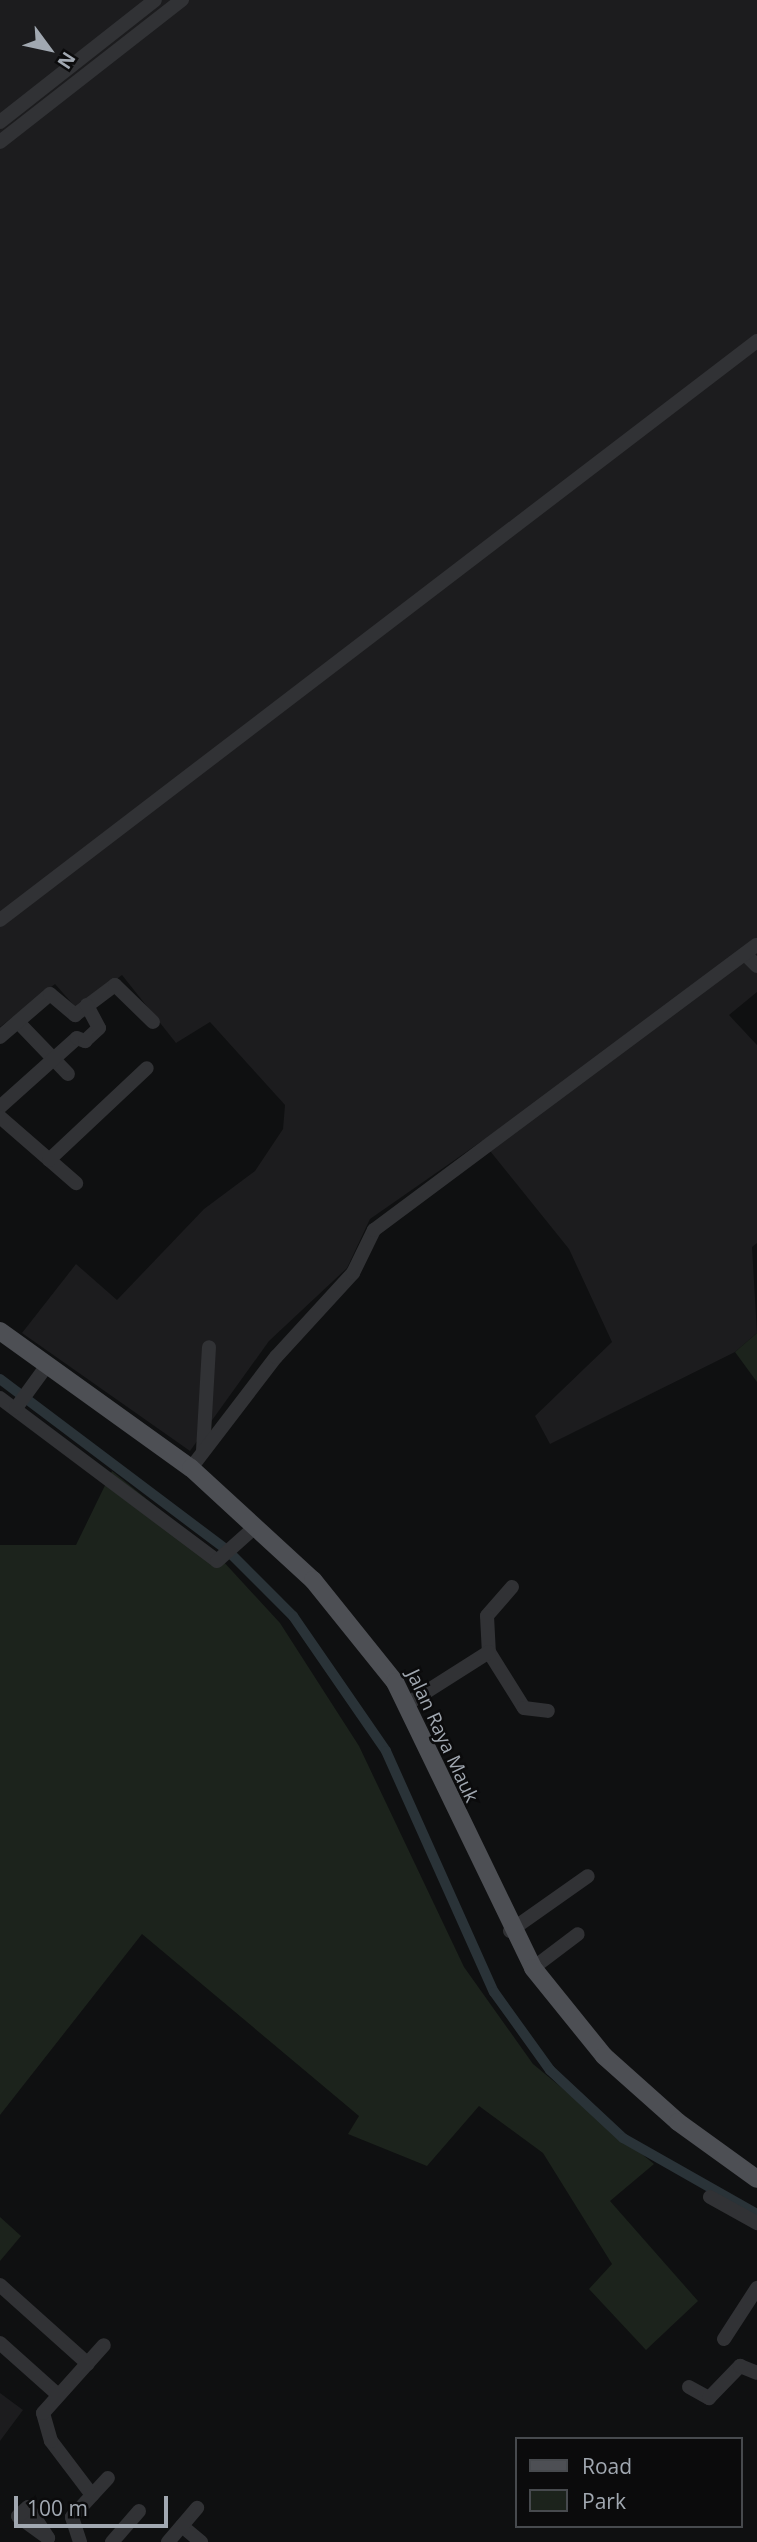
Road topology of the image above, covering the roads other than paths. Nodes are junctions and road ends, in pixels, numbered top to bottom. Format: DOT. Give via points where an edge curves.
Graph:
graph roads {
  1 [pos="155,0"];
  2 [pos="182,0"];
  3 [pos="0,122"];
  4 [pos="0,142"];
  5 [pos="757,341"];
  6 [pos="0,920"];
  7 [pos="757,945"];
  8 [pos="745,954"];
  9 [pos="757,966"];
  10 [pos="87,1005"];
  11 [pos="18,1022"];
  12 [pos="153,1022"];
  13 [pos="0,1037"];
  14 [pos="53,1059"];
  15 [pos="147,1068"];
  16 [pos="68,1074"];
  17 [pos="0,1107"];
  18 [pos="0,1117"];
  19 [pos="49,1160"];
  20 [pos="76,1183"];
  21 [pos="0,1331"];
  22 [pos="209,1347"];
  23 [pos="45,1369"];
  24 [pos="0,1398"];
  25 [pos="19,1405"];
  26 [pos="203,1451"];
  27 [pos="191,1468"];
  28 [pos="252,1530"];
  29 [pos="512,1587"];
  30 [pos="489,1651"];
  31 [pos="407,1704"];
  32 [pos="548,1711"];
  33 [pos="588,1876"];
  34 [pos="510,1931"];
  35 [pos="578,1934"];
  36 [pos="533,1968"];
  37 [pos="757,2179"];
  38 [pos="710,2197"];
  39 [pos="757,2223"];
  40 [pos="0,2284"];
  41 [pos="757,2288"];
  42 [pos="724,2339"];
  43 [pos="0,2343"];
  44 [pos="104,2345"];
  45 [pos="88,2364"];
  46 [pos="757,2373"];
  47 [pos="689,2387"];
  48 [pos="57,2394"];
  49 [pos="108,2478"];
  50 [pos="93,2495"];
  51 [pos="197,2508"];
  52 [pos="139,2511"];
  53 [pos="182,2526"];
  54 [pos="48,2540"];
  55 [pos="63,2542"];
  56 [pos="79,2542"];
  57 [pos="111,2542"];
  58 [pos="168,2542"];
  59 [pos="201,2542"];
  1 -- 3 [label="street"];
  2 -- 4 [label="street"];
  5 -- 6 [label="street"];
  7 -- 8 [label="street"];
  8 -- 9 [label="street"];
  8 -- 26 [label="street" via="374,1230 353,1273"];
  10 -- 11 [label="street" via="72,1014 50,994"];
  10 -- 12 [label="street" via="119,985"];
  10 -- 14 [label="street" via="101,1026"];
  11 -- 13 [label="street"];
  11 -- 14 [label="street"];
  14 -- 16 [label="street"];
  14 -- 17 [label="street"];
  15 -- 19 [label="street"];
  18 -- 19 [label="street"];
  19 -- 20 [label="street"];
  21 -- 23 [label="main road, Jalan Raya Mauk"];
  22 -- 26 [label="street"];
  23 -- 25 [label="street"];
  23 -- 27 [label="main road, Jalan Raya Mauk"];
  24 -- 25 [label="street"];
  25 -- 28 [label="street" via="218,1561 228,1558"];
  26 -- 27 [label="street"];
  27 -- 28 [label="main road, Jalan Raya Mauk"];
  28 -- 31 [label="main road, Jalan Raya Mauk" via="359,1632"];
  29 -- 30 [label="street" via="487,1616"];
  30 -- 31 [label="street"];
  30 -- 32 [label="street" via="526,1710"];
  31 -- 34 [label="main road, Jalan Raya Mauk"];
  33 -- 34 [label="street"];
  34 -- 36 [label="main road, Jalan Raya Mauk"];
  35 -- 36 [label="street"];
  36 -- 37 [label="main road, Jalan Raya Mauk" via="604,2056 678,2122"];
  38 -- 39 [label="street"];
  40 -- 45 [label="street"];
  41 -- 42 [label="street"];
  43 -- 48 [label="street"];
  44 -- 45 [label="street"];
  45 -- 48 [label="street"];
  46 -- 47 [label="street" via="740,2366 709,2399"];
  48 -- 50 [label="street" via="43,2413 51,2441"];
  49 -- 50 [label="street"];
  50 -- 56 [label="street" via="71,2522"];
  51 -- 53 [label="street"];
  52 -- 57 [label="street"];
  53 -- 58 [label="street"];
  53 -- 59 [label="street"];
  54 -- 55 [label="street"];
}
